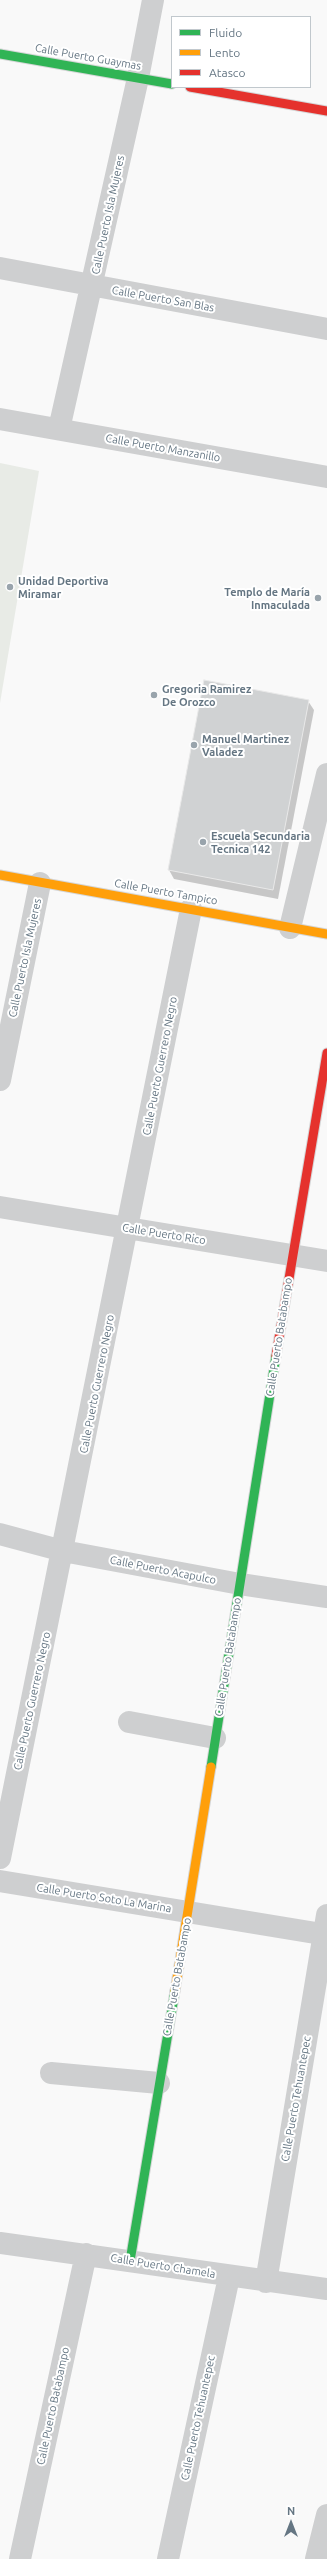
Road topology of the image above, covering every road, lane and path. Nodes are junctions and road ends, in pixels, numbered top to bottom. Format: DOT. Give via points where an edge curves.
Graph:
graph roads {
  1 [pos="153,0"];
  2 [pos="0,54"];
  3 [pos="138,78"];
  4 [pos="171,84"];
  5 [pos="196,88"];
  6 [pos="327,111"];
  7 [pos="0,268"];
  8 [pos="92,286"];
  9 [pos="327,329"];
  10 [pos="0,419"];
  11 [pos="59,429"];
  12 [pos="327,476"];
  13 [pos="327,774"];
  14 [pos="0,875"];
  15 [pos="40,883"];
  16 [pos="191,908"];
  17 [pos="290,928"];
  18 [pos="327,934"];
  19 [pos="327,1053"];
  20 [pos="0,1080"];
  21 [pos="0,1206"];
  22 [pos="128,1228"];
  23 [pos="292,1255"];
  24 [pos="327,1261"];
  25 [pos="0,1534"];
  26 [pos="63,1551"];
  27 [pos="240,1584"];
  28 [pos="327,1597"];
  29 [pos="130,1722"];
  30 [pos="215,1738"];
  31 [pos="0,1858"];
  32 [pos="0,1881"];
  33 [pos="188,1912"];
  34 [pos="326,1928"];
  35 [pos="51,2073"];
  36 [pos="159,2083"];
  37 [pos="0,2243"];
  38 [pos="86,2254"];
  39 [pos="130,2261"];
  40 [pos="229,2277"];
  41 [pos="266,2282"];
  42 [pos="327,2289"];
  43 [pos="327,2515"];
  44 [pos="20,2559"];
  45 [pos="168,2559"];
  46 [pos="316,2559"];
  1 -- 3 [label="street, Calle Puerto Isla Mujeres"];
  2 -- 3 [label="street, Calle Puerto Guaymas"];
  3 -- 4 [label="street, Calle Puerto Guaymas"];
  3 -- 8 [label="street, Calle Puerto Isla Mujeres"];
  5 -- 6 [label="street"];
  7 -- 8 [label="street, Calle Puerto San Blas"];
  8 -- 9 [label="street, Calle Puerto San Blas"];
  8 -- 11 [label="street, Calle Puerto Isla Mujeres"];
  10 -- 11 [label="street, Calle Puerto Manzanillo"];
  11 -- 12 [label="street, Calle Puerto Manzanillo"];
  13 -- 17 [label="street"];
  14 -- 15 [label="street, Calle Puerto Tampico"];
  15 -- 16 [label="street, Calle Puerto Tampico"];
  15 -- 20 [label="street, Calle Puerto Isla Mujeres"];
  16 -- 17 [label="street, Calle Puerto Tampico"];
  16 -- 22 [label="street, Calle Puerto Guerrero Negro"];
  17 -- 18 [label="street, Calle Puerto Tampico"];
  19 -- 23 [label="street, Calle Puerto Batabampo"];
  21 -- 22 [label="street, Calle Puerto Rico"];
  22 -- 23 [label="street, Calle Puerto Rico"];
  22 -- 26 [label="street, Calle Puerto Guerrero Negro"];
  23 -- 24 [label="street, Calle Puerto Rico"];
  23 -- 27 [label="street, Calle Puerto Batabampo"];
  25 -- 26 [label="street, Calle Puerto Acapulco"];
  26 -- 27 [label="street, Calle Puerto Acapulco"];
  26 -- 31 [label="street, Calle Puerto Guerrero Negro"];
  27 -- 28 [label="street, Calle Puerto Acapulco"];
  27 -- 30 [label="street, Calle Puerto Batabampo"];
  29 -- 30 [label="street"];
  30 -- 33 [label="street, Calle Puerto Batabampo"];
  32 -- 33 [label="street, Calle Puerto Soto La Marina"];
  33 -- 34 [label="street, Calle Puerto Soto La Marina"];
  33 -- 36 [label="street, Calle Puerto Batabampo"];
  34 -- 41 [label="street, Calle Puerto Tehuantepec"];
  35 -- 36 [label="street"];
  36 -- 39 [label="street, Calle Puerto Batabampo"];
  37 -- 38 [label="street, Calle Puerto Chamela"];
  38 -- 39 [label="street, Calle Puerto Chamela"];
  38 -- 44 [label="street, Calle Puerto Batabampo"];
  39 -- 40 [label="street, Calle Puerto Chamela"];
  40 -- 41 [label="street, Calle Puerto Chamela"];
  40 -- 45 [label="street, Calle Puerto Tehuantepec"];
  41 -- 42 [label="street, Calle Puerto Chamela"];
  43 -- 46 [label="street"];
}
